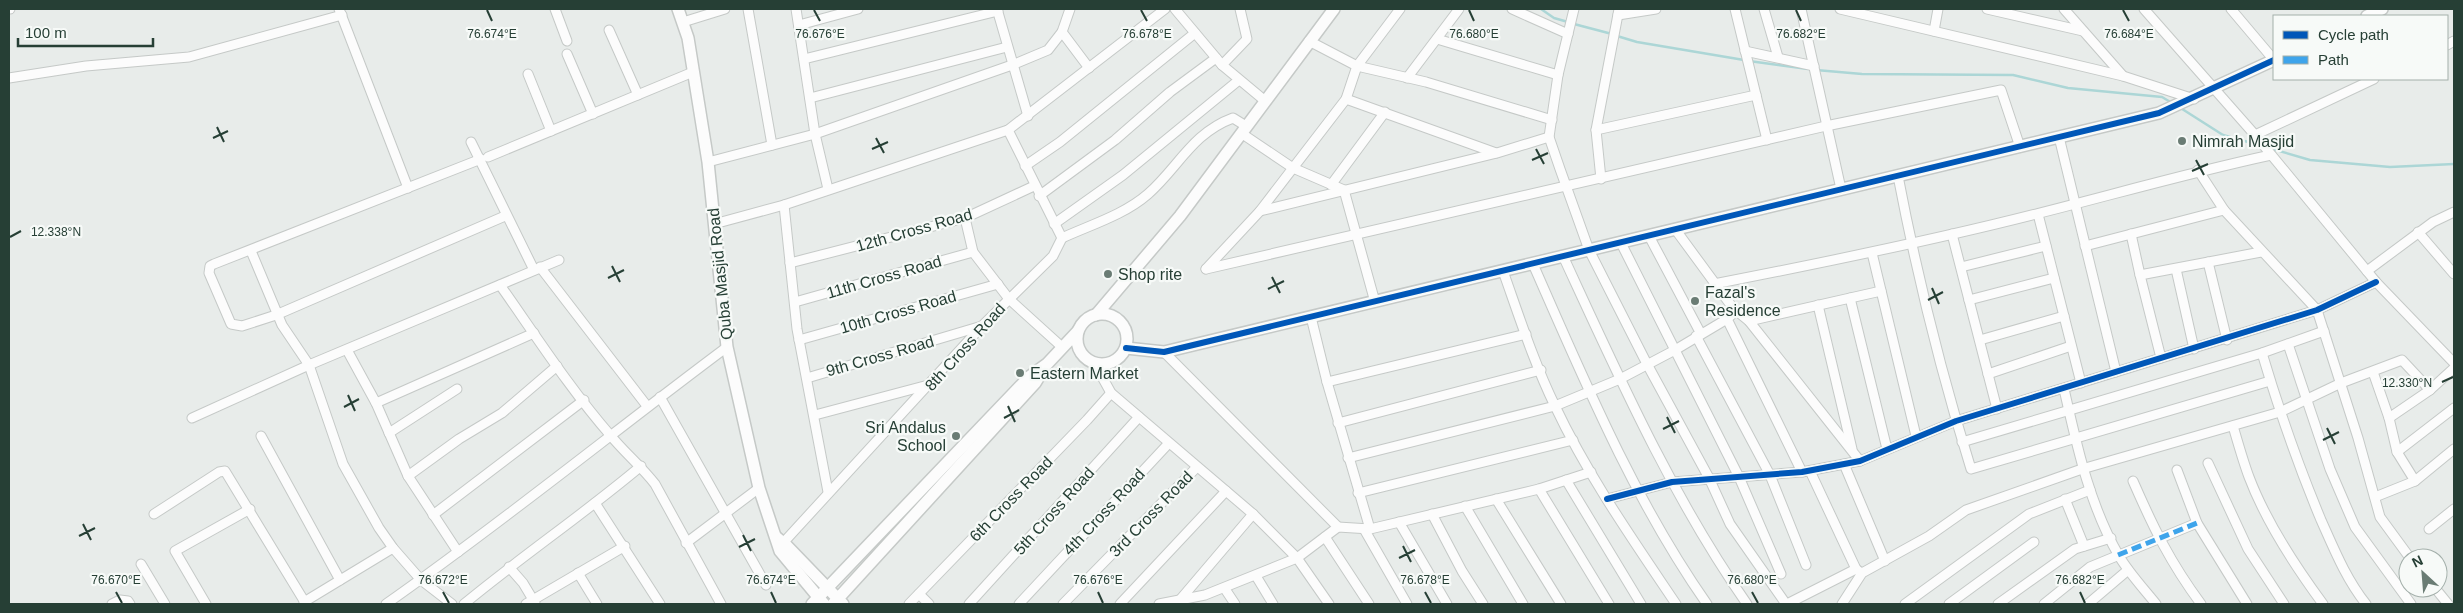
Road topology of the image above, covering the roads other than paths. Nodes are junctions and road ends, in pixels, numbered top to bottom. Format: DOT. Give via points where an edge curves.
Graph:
graph roads {
  1 [pos="555,9"];
  2 [pos="678,9"];
  3 [pos="725,9"];
  4 [pos="748,9"];
  5 [pos="796,9"];
  6 [pos="858,9"];
  7 [pos="1070,9"];
  8 [pos="1165,9"];
  9 [pos="1175,9"];
  10 [pos="1240,9"];
  11 [pos="1334,9"];
  12 [pos="1400,9"];
  13 [pos="1459,9"];
  14 [pos="1512,9"];
  15 [pos="1574,9"];
  16 [pos="1656,9"];
  17 [pos="1735,9"];
  18 [pos="1764,9"];
  19 [pos="1801,9"];
  20 [pos="1840,9"];
  21 [pos="1938,9"];
  22 [pos="1987,9"];
  23 [pos="2064,9"];
  24 [pos="2144,9"];
  25 [pos="2231,9"];
  26 [pos="2382,9"];
  27 [pos="998,10"];
  28 [pos="340,12"];
  29 [pos="2368,15"];
  30 [pos="1618,16"];
  31 [pos="683,22"];
  32 [pos="800,25"];
  33 [pos="608,30"];
  34 [pos="1934,31"];
  35 [pos="2083,31"];
  36 [pos="1062,32"];
  37 [pos="1195,33"];
  38 [pos="1568,34"];
  39 [pos="1437,39"];
  40 [pos="1309,41"];
  41 [pos="567,42"];
  42 [pos="1008,46"];
  43 [pos="1746,53"];
  44 [pos="567,54"];
  45 [pos="1778,57"];
  46 [pos="804,59"];
  47 [pos="2273,59"];
  48 [pos="2273,60"];
  49 [pos="1219,61"];
  50 [pos="1012,65"];
  51 [pos="1357,66"];
  52 [pos="1814,67"];
  53 [pos="1089,68"];
  54 [pos="693,72"];
  55 [pos="528,74"];
  56 [pos="1558,76"];
  57 [pos="2123,76"];
  58 [pos="9,78"];
  59 [pos="1407,78"];
  60 [pos="1239,80"];
  61 [pos="2372,80"];
  62 [pos="2214,89"];
  63 [pos="638,95"];
  64 [pos="1756,95"];
  65 [pos="810,98"];
  66 [pos="1346,99"];
  67 [pos="2194,99"];
  68 [pos="1264,100"];
  69 [pos="1384,112"];
  70 [pos="593,114"];
  71 [pos="1028,116"];
  72 [pos="1552,120"];
  73 [pos="1826,126"];
  74 [pos="1008,130"];
  75 [pos="1243,130"];
  76 [pos="1596,130"];
  77 [pos="550,131"];
  78 [pos="815,134"];
  79 [pos="2255,135"];
  80 [pos="1549,137"];
  81 [pos="2059,137"];
  82 [pos="1767,140"];
  83 [pos="471,142"];
  84 [pos="772,145"];
  85 [pos="2020,147"];
  86 [pos="1497,153"];
  87 [pos="2271,155"];
  88 [pos="484,158"];
  89 [pos="708,162"];
  90 [pos="1025,166"];
  91 [pos="1293,168"];
  92 [pos="2198,170"];
  93 [pos="1898,176"];
  94 [pos="1602,179"];
  95 [pos="1331,185"];
  96 [pos="1034,186"];
  97 [pos="1566,187"];
  98 [pos="408,188"];
  99 [pos="828,189"];
  100 [pos="1344,190"];
  101 [pos="1842,190"];
  102 [pos="1039,196"];
  103 [pos="2075,203"];
  104 [pos="784,205"];
  105 [pos="2224,210"];
  106 [pos="1260,211"];
  107 [pos="2038,214"];
  108 [pos="2453,214"];
  109 [pos="505,216"];
  110 [pos="965,218"];
  111 [pos="714,224"];
  112 [pos="1054,224"];
  113 [pos="1675,229"];
  114 [pos="2418,232"];
  115 [pos="1952,234"];
  116 [pos="2131,234"];
  117 [pos="1355,236"];
  118 [pos="1649,236"];
  119 [pos="1062,238"];
  120 [pos="1621,242"];
  121 [pos="1911,243"];
  122 [pos="2046,246"];
  123 [pos="2085,246"];
  124 [pos="1589,250"];
  125 [pos="251,251"];
  126 [pos="973,252"];
  127 [pos="2261,252"];
  128 [pos="1872,253"];
  129 [pos="1563,256"];
  130 [pos="559,260"];
  131 [pos="2208,262"];
  132 [pos="790,263"];
  133 [pos="1533,264"];
  134 [pos="1961,267"];
  135 [pos="537,268"];
  136 [pos="2176,269"];
  137 [pos="1504,271"];
  138 [pos="2367,271"];
  139 [pos="2454,274"];
  140 [pos="2140,275"];
  141 [pos="2054,278"];
  142 [pos="2376,282"];
  143 [pos="998,284"];
  144 [pos="1714,284"];
  145 [pos="500,285"];
  146 [pos="1881,291"];
  147 [pos="1850,298"];
  148 [pos="1009,299"];
  149 [pos="1969,300"];
  150 [pos="795,302"];
  151 [pos="1375,302"];
  152 [pos="1818,305"];
  153 [pos="2317,310"];
  154 [pos="1736,311"];
  155 [pos="276,314"];
  156 [pos="1096,315"];
  157 [pos="2064,316"];
  158 [pos="1312,317"];
  159 [pos="1727,319"];
  160 [pos="1749,321"];
  161 [pos="982,326"];
  162 [pos="1078,331"];
  163 [pos="2324,331"];
  164 [pos="534,333"];
  165 [pos="1526,334"];
  166 [pos="1699,335"];
  167 [pos="799,340"];
  168 [pos="1980,340"];
  169 [pos="2226,340"];
  170 [pos="2288,344"];
  171 [pos="2071,346"];
  172 [pos="727,347"];
  173 [pos="1062,348"];
  174 [pos="1126,348"];
  175 [pos="2194,349"];
  176 [pos="348,350"];
  177 [pos="1675,350"];
  178 [pos="1164,352"];
  179 [pos="2262,353"];
  180 [pos="2161,358"];
  181 [pos="2454,363"];
  182 [pos="1046,364"];
  183 [pos="1095,364"];
  184 [pos="1646,364"];
  185 [pos="310,365"];
  186 [pos="557,366"];
  187 [pos="2454,368"];
  188 [pos="1541,370"];
  189 [pos="2116,372"];
  190 [pos="2373,372"];
  191 [pos="1988,374"];
  192 [pos="807,378"];
  193 [pos="1620,379"];
  194 [pos="2270,381"];
  195 [pos="1326,382"];
  196 [pos="2081,383"];
  197 [pos="2341,383"];
  198 [pos="932,384"];
  199 [pos="457,389"];
  200 [pos="2064,389"];
  201 [pos="2430,390"];
  202 [pos="1111,392"];
  203 [pos="1589,392"];
  204 [pos="660,397"];
  205 [pos="584,400"];
  206 [pos="2306,400"];
  207 [pos="376,403"];
  208 [pos="648,406"];
  209 [pos="1555,406"];
  210 [pos="2454,408"];
  211 [pos="1997,409"];
  212 [pos="2068,409"];
  213 [pos="2280,412"];
  214 [pos="815,415"];
  215 [pos="1139,417"];
  216 [pos="192,418"];
  217 [pos="2389,418"];
  218 [pos="1956,421"];
  219 [pos="1338,423"];
  220 [pos="2233,426"];
  221 [pos="389,433"];
  222 [pos="261,436"];
  223 [pos="1916,436"];
  224 [pos="611,437"];
  225 [pos="2075,438"];
  226 [pos="1573,440"];
  227 [pos="1962,442"];
  228 [pos="1169,443"];
  229 [pos="1887,449"];
  230 [pos="2454,449"];
  231 [pos="1853,452"];
  232 [pos="2397,452"];
  233 [pos="1348,458"];
  234 [pos="1860,461"];
  235 [pos="2208,463"];
  236 [pos="1844,464"];
  237 [pos="641,466"];
  238 [pos="1197,467"];
  239 [pos="2082,470"];
  240 [pos="2177,470"];
  241 [pos="1806,471"];
  242 [pos="1591,472"];
  243 [pos="1770,475"];
  244 [pos="408,476"];
  245 [pos="1739,476"];
  246 [pos="1709,478"];
  247 [pos="1566,480"];
  248 [pos="2133,481"];
  249 [pos="2414,481"];
  250 [pos="1672,482"];
  251 [pos="759,488"];
  252 [pos="1539,489"];
  253 [pos="1638,490"];
  254 [pos="2090,490"];
  255 [pos="1226,491"];
  256 [pos="828,492"];
  257 [pos="1358,493"];
  258 [pos="2374,498"];
  259 [pos="1496,499"];
  260 [pos="1607,499"];
  261 [pos="2065,499"];
  262 [pos="595,502"];
  263 [pos="1465,506"];
  264 [pos="250,509"];
  265 [pos="2454,509"];
  266 [pos="154,514"];
  267 [pos="727,514"];
  268 [pos="1253,514"];
  269 [pos="1432,514"];
  270 [pos="433,515"];
  271 [pos="1398,522"];
  272 [pos="2197,522"];
  273 [pos="1338,527"];
  274 [pos="1367,529"];
  275 [pos="2429,529"];
  276 [pos="1325,537"];
  277 [pos="2111,538"];
  278 [pos="2158,539"];
  279 [pos="780,540"];
  280 [pos="2034,542"];
  281 [pos="686,543"];
  282 [pos="625,546"];
  283 [pos="2084,546"];
  284 [pos="393,548"];
  285 [pos="2403,548"];
  286 [pos="458,552"];
  287 [pos="2118,555"];
  288 [pos="1297,558"];
  289 [pos="1885,561"];
  290 [pos="141,564"];
  291 [pos="1806,565"];
  292 [pos="509,567"];
  293 [pos="2128,570"];
  294 [pos="1859,571"];
  295 [pos="578,573"];
  296 [pos="1780,574"];
  297 [pos="1256,576"];
  298 [pos="340,580"];
  299 [pos="422,580"];
  300 [pos="766,585"];
  301 [pos="826,587"];
  302 [pos="1225,588"];
  303 [pos="919,594"];
  304 [pos="1179,601"];
  305 [pos="818,602"];
  306 [pos="838,602"];
  307 [pos="305,603"];
  308 [pos="531,603"];
  309 [pos="112,604"];
  310 [pos="130,604"];
  311 [pos="165,604"];
  312 [pos="206,604"];
  313 [pos="387,604"];
  314 [pos="452,604"];
  315 [pos="464,604"];
  316 [pos="597,604"];
  317 [pos="660,604"];
  318 [pos="721,604"];
  319 [pos="909,604"];
  320 [pos="929,604"];
  321 [pos="969,604"];
  322 [pos="1019,604"];
  323 [pos="1063,604"];
  324 [pos="1120,604"];
  325 [pos="1159,604"];
  326 [pos="1235,604"];
  327 [pos="1272,604"];
  328 [pos="1329,604"];
  329 [pos="1369,604"];
  330 [pos="1407,604"];
  331 [pos="1447,604"];
  332 [pos="1483,604"];
  333 [pos="1523,604"];
  334 [pos="1561,604"];
  335 [pos="1609,604"];
  336 [pos="1641,604"];
  337 [pos="1676,604"];
  338 [pos="1708,604"];
  339 [pos="1747,604"];
  340 [pos="1787,604"];
  341 [pos="1842,604"];
  342 [pos="1905,604"];
  343 [pos="1949,604"];
  344 [pos="1998,604"];
  345 [pos="2044,604"];
  346 [pos="2088,604"];
  347 [pos="2156,604"];
  348 [pos="2201,604"];
  349 [pos="2247,604"];
  350 [pos="2284,604"];
  351 [pos="2323,604"];
  352 [pos="2366,604"];
  353 [pos="2411,604"];
  1 -- 41 [label="street"];
  2 -- 31 [label="street, Quba Masjid Road"];
  3 -- 31 [label="street"];
  4 -- 84 [label="street"];
  5 -- 32 [label="street"];
  6 -- 32 [label="street"];
  7 -- 36 [label="street"];
  8 -- 53 [label="street"];
  9 -- 37 [label="street"];
  10 -- 49 [label="street" via="1247,39"];
  11 -- 40 [label="street"];
  12 -- 51 [label="street"];
  13 -- 39 [label="street"];
  14 -- 38 [label="street"];
  15 -- 38 [label="street"];
  16 -- 30 [label="street"];
  17 -- 43 [label="street"];
  18 -- 45 [label="street"];
  19 -- 52 [label="street"];
  20 -- 34 [label="street"];
  21 -- 34 [label="street"];
  22 -- 35 [label="street"];
  23 -- 35 [label="street"];
  24 -- 62 [label="street"];
  25 -- 47 [label="street"];
  26 -- 29 [label="street"];
  27 -- 42 [label="street"];
  27 -- 46 [label="street"];
  28 -- 58 [label="street" via="190,57 86,66"];
  28 -- 98 [label="street"];
  30 -- 76 [label="street"];
  31 -- 54 [label="street, Quba Masjid Road"];
  32 -- 46 [label="street"];
  33 -- 63 [label="street"];
  34 -- 57 [label="street"];
  35 -- 57 [label="street"];
  36 -- 50 [label="street" via="1048,50"];
  36 -- 53 [label="street"];
  37 -- 49 [label="street"];
  37 -- 90 [label="street" via="1060,142"];
  38 -- 56 [label="street"];
  39 -- 56 [label="street"];
  39 -- 59 [label="street"];
  40 -- 51 [label="street"];
  40 -- 68 [label="street"];
  42 -- 50 [label="street"];
  42 -- 65 [label="street"];
  43 -- 45 [label="street"];
  43 -- 64 [label="street"];
  44 -- 70 [label="street"];
  45 -- 52 [label="street"];
  46 -- 65 [label="street"];
  48 -- 62 [label="street"];
  49 -- 60 [label="street"];
  49 -- 102 [label="street" via="1170,92 1115,140"];
  50 -- 71 [label="street"];
  50 -- 78 [label="street"];
  51 -- 59 [label="street"];
  51 -- 66 [label="street"];
  52 -- 73 [label="street"];
  53 -- 71 [label="street"];
  54 -- 63 [label="street"];
  54 -- 89 [label="street, Quba Masjid Road"];
  55 -- 77 [label="street"];
  56 -- 72 [label="street"];
  57 -- 67 [label="street"];
  59 -- 72 [label="street"];
  60 -- 68 [label="street"];
  60 -- 112 [label="street" via="1123,175"];
  61 -- 79 [label="street"];
  62 -- 67 [label="street"];
  62 -- 79 [label="street"];
  63 -- 70 [label="street"];
  64 -- 76 [label="street"];
  64 -- 82 [label="street"];
  65 -- 78 [label="street"];
  66 -- 69 [label="street"];
  66 -- 91 [label="street"];
  67 -- 81 [label="street" via="2159,113"];
  68 -- 75 [label="street"];
  69 -- 86 [label="street"];
  69 -- 95 [label="street"];
  70 -- 77 [label="street"];
  71 -- 74 [label="street"];
  72 -- 80 [label="street"];
  73 -- 82 [label="street"];
  73 -- 85 [label="street" via="2001,90"];
  73 -- 101 [label="street"];
  74 -- 90 [label="street"];
  74 -- 99 [label="street"];
  75 -- 91 [label="street"];
  75 -- 119 [label="street" via="1233,118 1219,123 1196,140 1148,195 1109,218"];
  75 -- 156 [label="street" via="1172,226"];
  76 -- 94 [label="street"];
  77 -- 88 [label="street"];
  78 -- 84 [label="street"];
  78 -- 99 [label="street"];
  79 -- 87 [label="street"];
  80 -- 86 [label="street"];
  80 -- 97 [label="street"];
  81 -- 85 [label="street"];
  81 -- 103 [label="street"];
  82 -- 94 [label="street"];
  83 -- 88 [label="street"];
  84 -- 89 [label="street"];
  85 -- 93 [label="street"];
  86 -- 100 [label="street"];
  87 -- 92 [label="street"];
  87 -- 138 [label="street"];
  88 -- 98 [label="street"];
  88 -- 109 [label="street"];
  89 -- 111 [label="street, Quba Masjid Road"];
  90 -- 96 [label="street"];
  91 -- 95 [label="street"];
  91 -- 106 [label="street"];
  92 -- 103 [label="street"];
  92 -- 105 [label="street"];
  93 -- 101 [label="street"];
  93 -- 121 [label="street"];
  94 -- 97 [label="street"];
  95 -- 100 [label="street"];
  96 -- 102 [label="street"];
  96 -- 110 [label="street, 12th Cross Road"];
  97 -- 117 [label="street"];
  97 -- 124 [label="street"];
  98 -- 125 [label="street"];
  99 -- 104 [label="street"];
  100 -- 106 [label="street"];
  100 -- 117 [label="street"];
  101 -- 113 [label="street"];
  102 -- 112 [label="street"];
  103 -- 107 [label="street"];
  103 -- 123 [label="street"];
  104 -- 111 [label="street"];
  104 -- 132 [label="street"];
  105 -- 116 [label="street"];
  105 -- 127 [label="street"];
  106 -- 117 [label="street" via="1206,269"];
  107 -- 115 [label="street"];
  107 -- 122 [label="street"];
  108 -- 114 [label="street"];
  109 -- 135 [label="street"];
  109 -- 155 [label="street"];
  110 -- 126 [label="street"];
  110 -- 132 [label="street, 12th Cross Road"];
  111 -- 172 [label="street, Quba Masjid Road"];
  112 -- 119 [label="street"];
  113 -- 118 [label="street"];
  113 -- 144 [label="street"];
  114 -- 138 [label="street"];
  114 -- 139 [label="street"];
  115 -- 121 [label="street"];
  115 -- 134 [label="street"];
  116 -- 123 [label="street"];
  116 -- 140 [label="street"];
  117 -- 151 [label="street"];
  118 -- 120 [label="street"];
  118 -- 166 [label="street"];
  119 -- 148 [label="street, 8th Cross Road" via="1053,256"];
  120 -- 124 [label="street"];
  120 -- 177 [label="street"];
  121 -- 128 [label="street"];
  121 -- 218 [label="street"];
  122 -- 134 [label="street"];
  122 -- 141 [label="street"];
  123 -- 189 [label="street"];
  124 -- 129 [label="street"];
  124 -- 184 [label="street"];
  125 -- 155 [label="street"];
  125 -- 155 [label="street" via="210,266 209,273 234,326"];
  126 -- 143 [label="street"];
  126 -- 150 [label="street, 11th Cross Road"];
  127 -- 131 [label="street"];
  127 -- 153 [label="street"];
  128 -- 144 [label="street"];
  128 -- 146 [label="street"];
  129 -- 133 [label="street"];
  129 -- 193 [label="street"];
  130 -- 135 [label="street"];
  131 -- 136 [label="street"];
  131 -- 169 [label="street"];
  132 -- 150 [label="street"];
  133 -- 137 [label="street"];
  133 -- 203 [label="street"];
  134 -- 149 [label="street"];
  135 -- 145 [label="street"];
  135 -- 208 [label="street"];
  136 -- 140 [label="street"];
  136 -- 175 [label="street"];
  137 -- 151 [label="street"];
  137 -- 165 [label="street"];
  138 -- 142 [label="street"];
  140 -- 180 [label="street"];
  141 -- 149 [label="street"];
  141 -- 157 [label="street"];
  142 -- 153 [label="street"];
  142 -- 181 [label="street"];
  143 -- 148 [label="street"];
  143 -- 167 [label="street, 10th Cross Road"];
  144 -- 154 [label="street"];
  145 -- 164 [label="street"];
  145 -- 176 [label="street"];
  146 -- 147 [label="street"];
  146 -- 223 [label="street"];
  147 -- 152 [label="street"];
  147 -- 229 [label="street"];
  148 -- 161 [label="street, 8th Cross Road"];
  148 -- 173 [label="street"];
  149 -- 168 [label="street"];
  150 -- 167 [label="street"];
  151 -- 158 [label="street"];
  152 -- 160 [label="street"];
  152 -- 231 [label="street"];
  153 -- 163 [label="street"];
  153 -- 169 [label="street"];
  154 -- 159 [label="street"];
  154 -- 160 [label="street"];
  155 -- 185 [label="street"];
  156 -- 162 [label="street" via="1088,318"];
  156 -- 174 [label="street" via="1104,314 1118,320 1127,333"];
  157 -- 168 [label="street"];
  157 -- 171 [label="street"];
  158 -- 178 [label="street"];
  158 -- 195 [label="street"];
  159 -- 166 [label="street"];
  159 -- 241 [label="street"];
  160 -- 231 [label="street"];
  161 -- 192 [label="street, 9th Cross Road"];
  161 -- 198 [label="street, 8th Cross Road"];
  162 -- 173 [label="street"];
  162 -- 183 [label="street" via="1078,347"];
  163 -- 170 [label="street"];
  163 -- 197 [label="street"];
  164 -- 186 [label="street"];
  164 -- 207 [label="street"];
  165 -- 188 [label="street"];
  165 -- 195 [label="street"];
  166 -- 177 [label="street"];
  166 -- 243 [label="street"];
  167 -- 192 [label="street"];
  168 -- 191 [label="street"];
  169 -- 175 [label="street"];
  170 -- 179 [label="street"];
  170 -- 206 [label="street"];
  171 -- 191 [label="street"];
  171 -- 196 [label="street"];
  172 -- 204 [label="street"];
  172 -- 251 [label="street, Quba Masjid Road"];
  173 -- 182 [label="street"];
  174 -- 178 [label="street"];
  174 -- 183 [label="street" via="1117,360"];
  175 -- 180 [label="street"];
  176 -- 185 [label="street"];
  176 -- 207 [label="street"];
  177 -- 184 [label="street"];
  177 -- 245 [label="street"];
  178 -- 273 [label="street"];
  179 -- 194 [label="street"];
  179 -- 212 [label="street"];
  180 -- 189 [label="street"];
  182 -- 301 [label="street"];
  182 -- 306 [label="street" via="1035,383"];
  183 -- 202 [label="street"];
  184 -- 193 [label="street"];
  184 -- 246 [label="street"];
  185 -- 216 [label="street"];
  185 -- 284 [label="street" via="342,464"];
  186 -- 205 [label="street"];
  186 -- 244 [label="street" via="502,414 459,439"];
  187 -- 201 [label="street"];
  188 -- 209 [label="street"];
  188 -- 219 [label="street"];
  189 -- 196 [label="street"];
  190 -- 197 [label="street"];
  190 -- 201 [label="street" via="2402,360"];
  190 -- 217 [label="street"];
  191 -- 211 [label="street"];
  192 -- 214 [label="street"];
  193 -- 203 [label="street"];
  193 -- 250 [label="street"];
  194 -- 213 [label="street"];
  194 -- 225 [label="street"];
  195 -- 219 [label="street"];
  196 -- 200 [label="street"];
  197 -- 206 [label="street"];
  197 -- 258 [label="street"];
  198 -- 214 [label="street"];
  198 -- 256 [label="street, 8th Cross Road"];
  199 -- 221 [label="street"];
  200 -- 211 [label="street"];
  200 -- 212 [label="street"];
  201 -- 217 [label="street"];
  202 -- 215 [label="street"];
  202 -- 303 [label="street, 6th Cross Road" via="1088,420"];
  203 -- 209 [label="street"];
  203 -- 253 [label="street"];
  204 -- 208 [label="street"];
  204 -- 267 [label="street"];
  205 -- 224 [label="street"];
  205 -- 270 [label="street"];
  206 -- 213 [label="street"];
  206 -- 353 [label="street" via="2330,469 2356,527"];
  207 -- 221 [label="street"];
  208 -- 224 [label="street"];
  209 -- 226 [label="street"];
  209 -- 233 [label="street"];
  210 -- 232 [label="street"];
  211 -- 218 [label="street"];
  212 -- 225 [label="street"];
  212 -- 227 [label="street"];
  213 -- 220 [label="street"];
  213 -- 352 [label="street" via="2304,480 2335,552 2354,589"];
  214 -- 256 [label="street"];
  215 -- 228 [label="street"];
  215 -- 321 [label="street, 5th Cross Road"];
  217 -- 232 [label="street"];
  218 -- 223 [label="street"];
  218 -- 227 [label="street"];
  219 -- 233 [label="street"];
  220 -- 239 [label="street"];
  220 -- 351 [label="street" via="2249,478 2266,514"];
  221 -- 244 [label="street"];
  222 -- 298 [label="street"];
  223 -- 229 [label="street"];
  224 -- 237 [label="street"];
  224 -- 286 [label="street"];
  225 -- 227 [label="street" via="1970,469"];
  225 -- 239 [label="street"];
  226 -- 242 [label="street"];
  226 -- 257 [label="street"];
  228 -- 238 [label="street"];
  228 -- 322 [label="street, 4th Cross Road"];
  229 -- 234 [label="street"];
  230 -- 249 [label="street"];
  231 -- 234 [label="street"];
  232 -- 249 [label="street"];
  233 -- 257 [label="street"];
  234 -- 236 [label="street"];
  235 -- 350 [label="street" via="2248,548"];
  236 -- 241 [label="street"];
  236 -- 289 [label="street"];
  237 -- 262 [label="street"];
  237 -- 281 [label="street" via="655,484"];
  238 -- 255 [label="street"];
  238 -- 323 [label="street, 3rd Cross Road"];
  239 -- 254 [label="street"];
  239 -- 289 [label="street" via="1966,510"];
  240 -- 272 [label="street"];
  241 -- 243 [label="street"];
  241 -- 294 [label="street"];
  242 -- 247 [label="street"];
  242 -- 260 [label="street"];
  243 -- 245 [label="street"];
  243 -- 291 [label="street"];
  244 -- 270 [label="street"];
  245 -- 246 [label="street"];
  245 -- 296 [label="street"];
  246 -- 250 [label="street"];
  246 -- 340 [label="street" via="1730,524"];
  247 -- 252 [label="street"];
  247 -- 336 [label="street"];
  248 -- 278 [label="street"];
  249 -- 258 [label="street"];
  250 -- 253 [label="street"];
  250 -- 339 [label="street"];
  251 -- 267 [label="street"];
  251 -- 279 [label="street, Quba Masjid Road"];
  252 -- 259 [label="street"];
  252 -- 335 [label="street"];
  253 -- 260 [label="street"];
  253 -- 338 [label="street"];
  254 -- 261 [label="street"];
  254 -- 277 [label="street"];
  255 -- 268 [label="street"];
  255 -- 324 [label="street"];
  256 -- 279 [label="street, 8th Cross Road"];
  257 -- 274 [label="street"];
  258 -- 285 [label="street" via="2380,516"];
  259 -- 263 [label="street"];
  259 -- 334 [label="street"];
  260 -- 337 [label="street"];
  261 -- 283 [label="street"];
  261 -- 342 [label="street" via="2029,514"];
  262 -- 282 [label="street"];
  262 -- 292 [label="street"];
  263 -- 269 [label="street"];
  263 -- 333 [label="street"];
  264 -- 266 [label="street" via="225,472 220,472"];
  264 -- 307 [label="street"];
  264 -- 312 [label="street" via="175,552"];
  265 -- 275 [label="street"];
  267 -- 281 [label="street"];
  267 -- 300 [label="street"];
  268 -- 288 [label="street"];
  268 -- 304 [label="street"];
  269 -- 271 [label="street"];
  269 -- 332 [label="street"];
  270 -- 286 [label="street"];
  271 -- 274 [label="street"];
  271 -- 331 [label="street"];
  272 -- 278 [label="street"];
  272 -- 349 [label="street"];
  273 -- 274 [label="street"];
  273 -- 276 [label="street"];
  274 -- 330 [label="street"];
  276 -- 288 [label="street"];
  276 -- 329 [label="street"];
  277 -- 283 [label="street"];
  277 -- 287 [label="street"];
  278 -- 287 [label="street"];
  278 -- 348 [label="street"];
  279 -- 301 [label="street, Quba Masjid Road"];
  279 -- 305 [label="street, Quba Masjid Road" via="780,551"];
  280 -- 343 [label="street"];
  281 -- 318 [label="street"];
  282 -- 295 [label="street"];
  282 -- 317 [label="street"];
  283 -- 344 [label="street" via="2040,572"];
  284 -- 298 [label="street"];
  284 -- 299 [label="street"];
  286 -- 299 [label="street"];
  287 -- 293 [label="street"];
  287 -- 345 [label="street" via="2090,567"];
  288 -- 297 [label="street"];
  288 -- 328 [label="street"];
  289 -- 294 [label="street"];
  290 -- 311 [label="street"];
  292 -- 308 [label="street" via="523,583"];
  292 -- 315 [label="street"];
  293 -- 346 [label="street"];
  293 -- 347 [label="street"];
  294 -- 340 [label="street"];
  294 -- 341 [label="street"];
  295 -- 308 [label="street"];
  295 -- 316 [label="street"];
  297 -- 302 [label="street"];
  297 -- 327 [label="street"];
  298 -- 307 [label="street"];
  299 -- 313 [label="street"];
  299 -- 314 [label="street"];
  301 -- 305 [label="street"];
  301 -- 306 [label="street, Quba Masjid Road"];
  302 -- 304 [label="street"];
  302 -- 326 [label="street"];
  303 -- 319 [label="street, 6th Cross Road"];
  303 -- 320 [label="street"];
  304 -- 325 [label="street"];
  309 -- 310 [label="street" via="120,600"];
}
